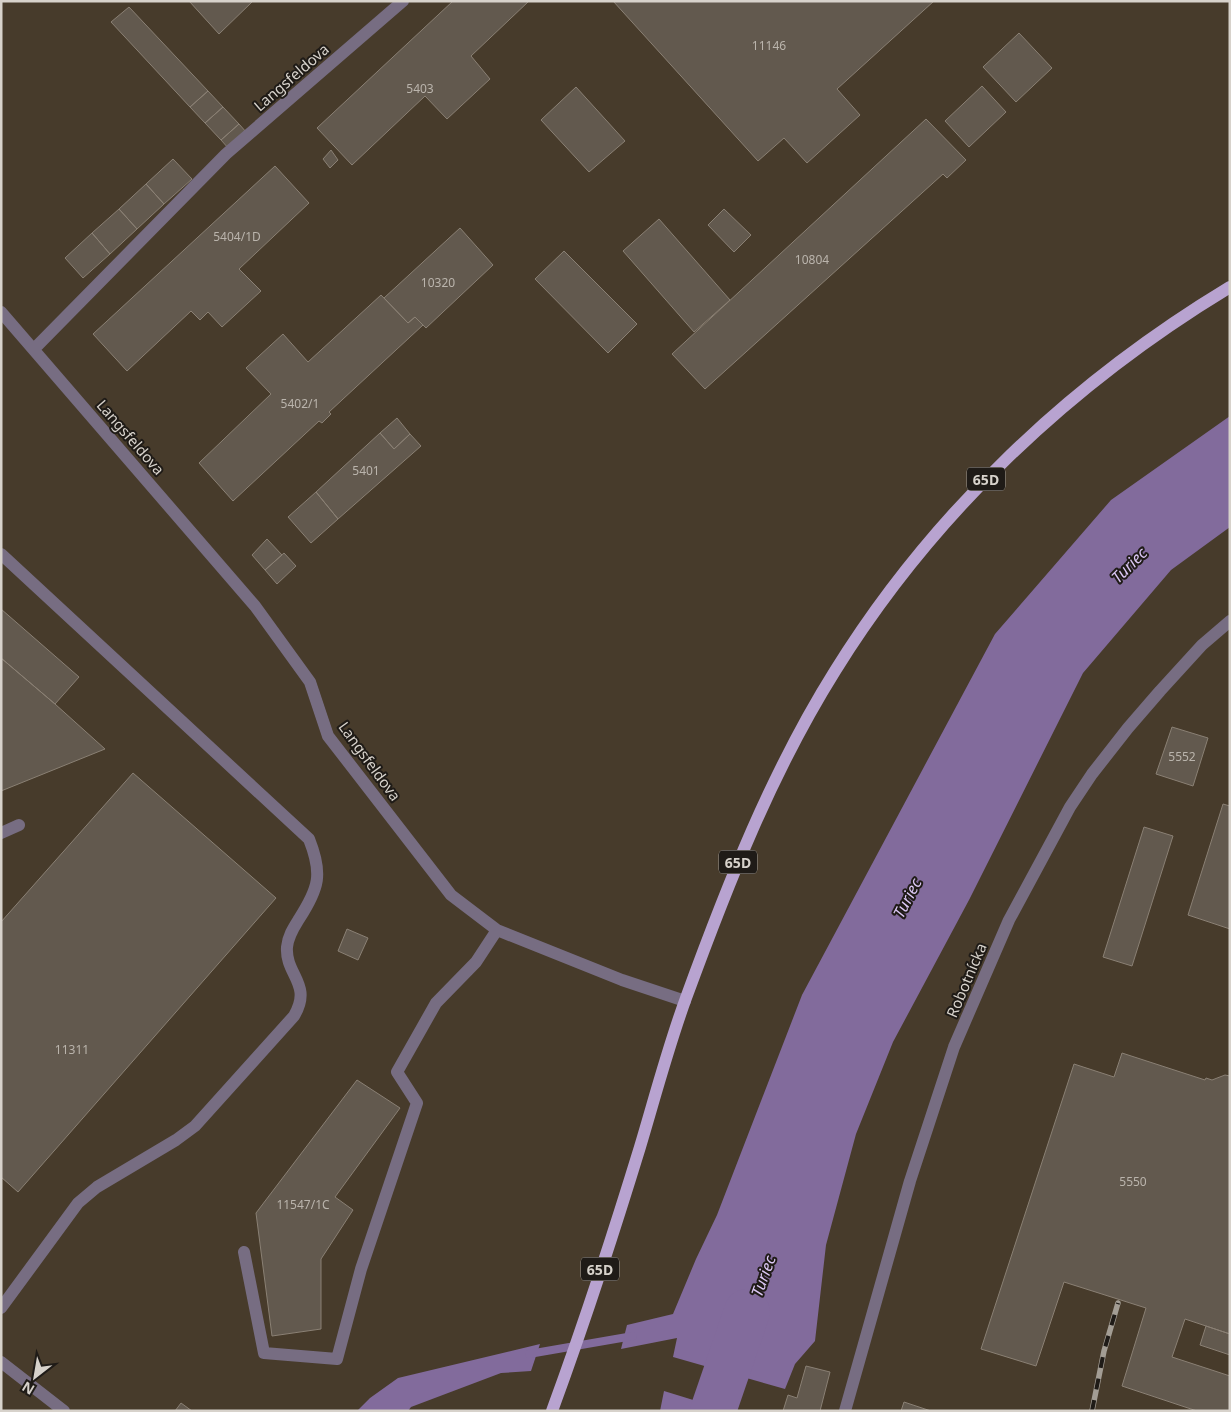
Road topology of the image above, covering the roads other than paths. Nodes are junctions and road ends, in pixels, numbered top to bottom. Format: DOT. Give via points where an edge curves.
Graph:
graph roads {
  1 [pos="403,1"];
  2 [pos="1230,287"];
  3 [pos="1,312"];
  4 [pos="34,349"];
  5 [pos="1,554"];
  6 [pos="1230,621"];
  7 [pos="19,825"];
  8 [pos="1,832"];
  9 [pos="497,930"];
  10 [pos="685,1001"];
  11 [pos="244,1252"];
  12 [pos="1,1308"];
  13 [pos="1,1362"];
  14 [pos="64,1411"];
  15 [pos="552,1411"];
  16 [pos="845,1411"];
  1 -- 4 [label="street, Langsfeldova" via="226,154"];
  2 -- 10 [label="main road, 65D" via="1138,347 1055,413 980,485 904,571 834,672 780,771 732,878"];
  3 -- 4 [label="street, Langsfeldova"];
  4 -- 9 [label="street, Langsfeldova" via="255,606 310,682 328,736 451,895"];
  5 -- 12 [label="street" via="309,840 317,859 318,879 287,947 301,996 294,1016 195,1126 97,1187 78,1203"];
  6 -- 16 [label="street, Robotnícka" via="1202,645 1160,691 1092,774 1070,807 1009,920 954,1047 910,1181"];
  7 -- 8 [label="street"];
  9 -- 10 [label="street, Langsfeldova" via="622,980"];
  9 -- 11 [label="street" via="476,962 436,1003 398,1072 417,1103 362,1269 337,1359 264,1353"];
  10 -- 15 [label="main road, 65D" via="621,1208"];
  13 -- 14 [label="street"];
}
